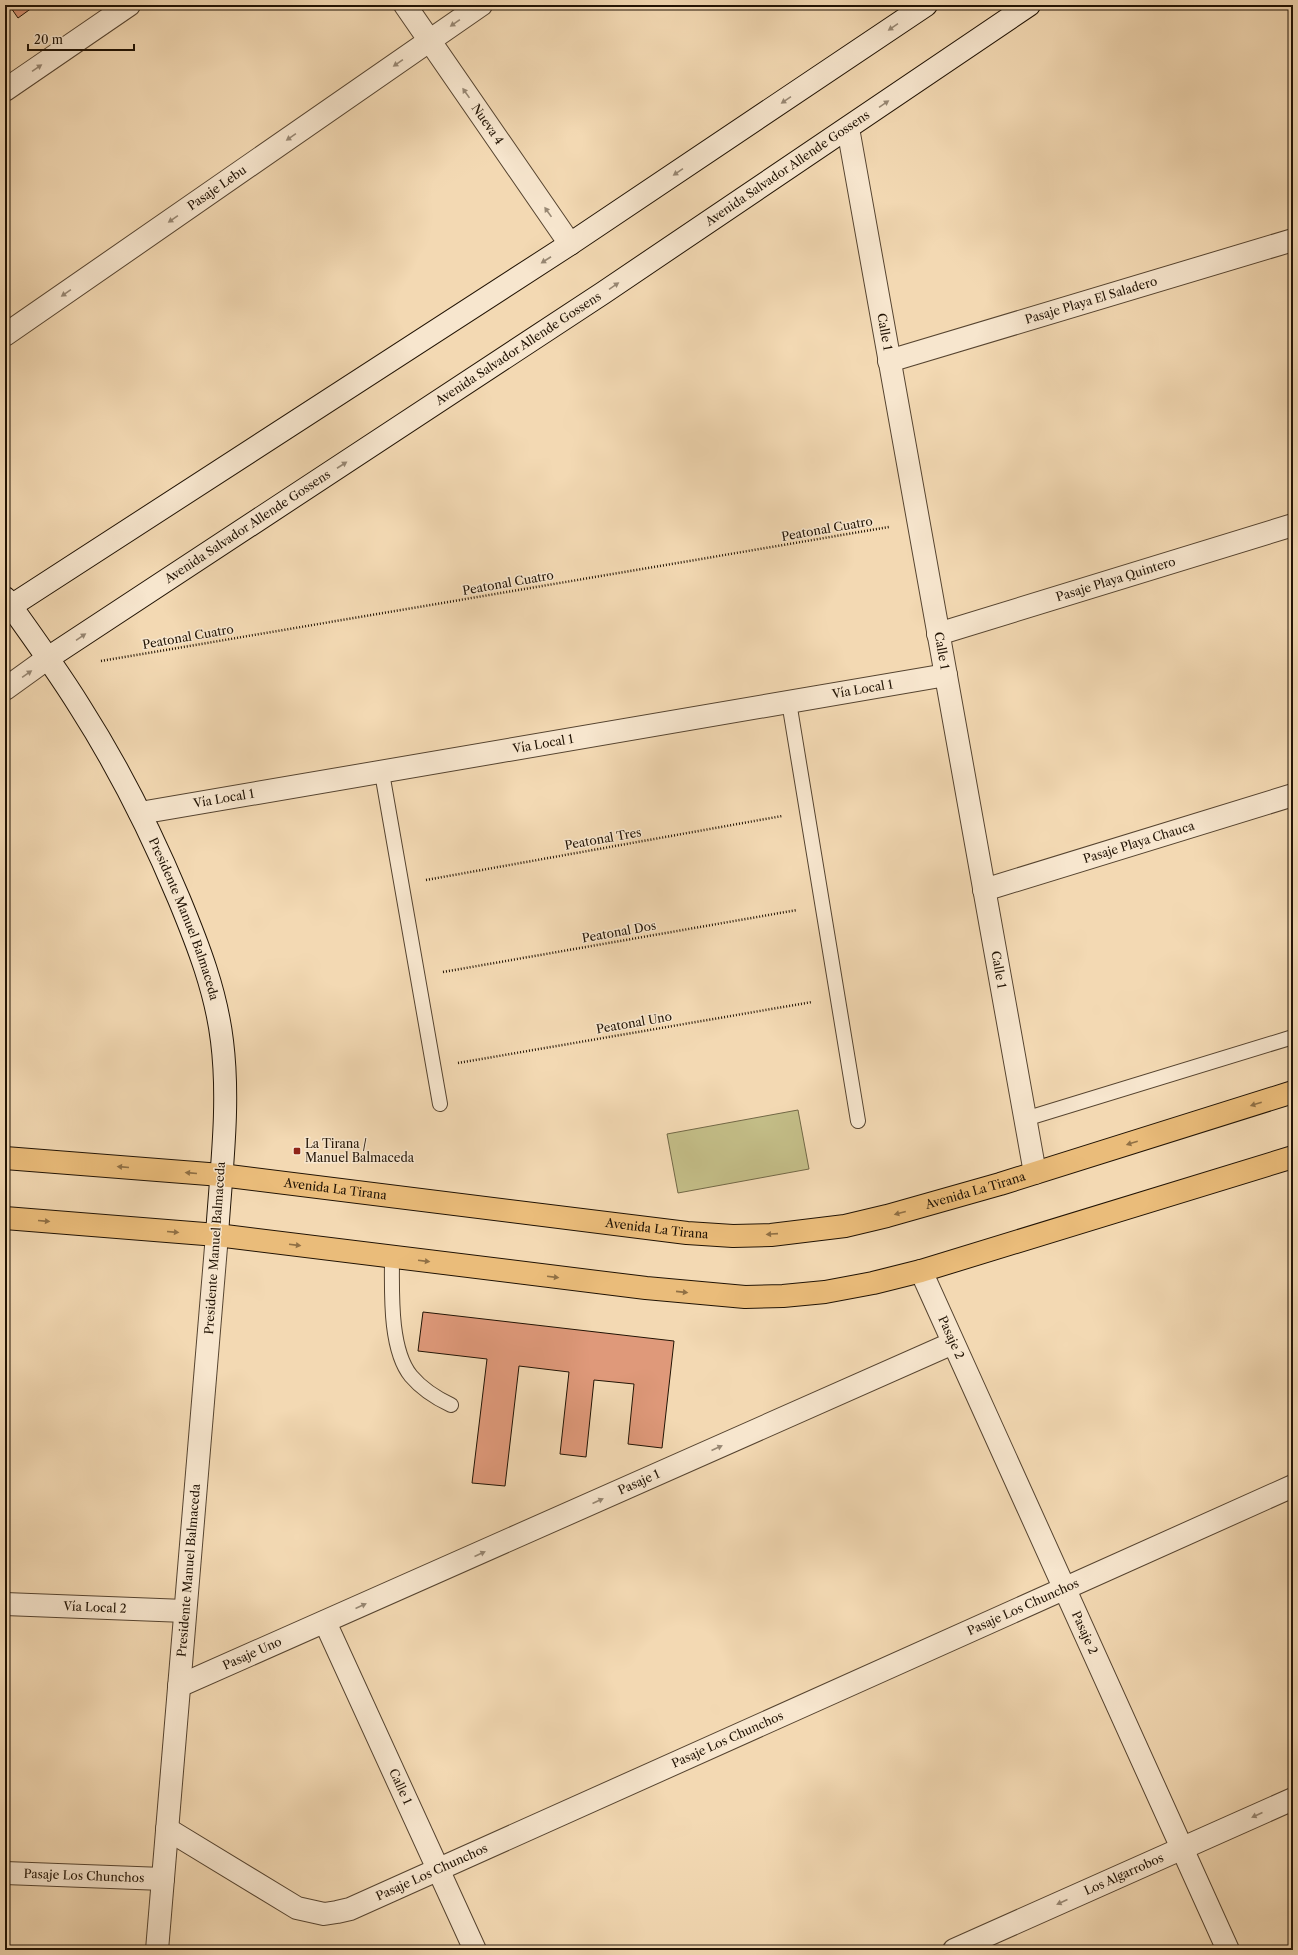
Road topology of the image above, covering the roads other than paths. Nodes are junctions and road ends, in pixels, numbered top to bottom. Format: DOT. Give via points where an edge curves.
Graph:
graph roads {
  1 [pos="129,5"];
  2 [pos="405,5"];
  3 [pos="481,5"];
  4 [pos="926,5"];
  5 [pos="1029,5"];
  6 [pos="430,40"];
  7 [pos="5,90"];
  8 [pos="848,128"];
  9 [pos="1293,240"];
  10 [pos="570,244"];
  11 [pos="5,335"];
  12 [pos="889,361"];
  13 [pos="1293,525"];
  14 [pos="7,605"];
  15 [pos="938,634"];
  16 [pos="48,658"];
  17 [pos="946,675"];
  18 [pos="5,689"];
  19 [pos="789,702"];
  20 [pos="382,773"];
  21 [pos="1293,795"];
  22 [pos="140,813"];
  23 [pos="984,890"];
  24 [pos="1293,1037"];
  25 [pos="1293,1092"];
  26 [pos="440,1104"];
  27 [pos="1025,1119"];
  28 [pos="858,1121"];
  29 [pos="1293,1157"];
  30 [pos="5,1158"];
  31 [pos="1034,1173"];
  32 [pos="221,1175"];
  33 [pos="5,1218"];
  34 [pos="217,1235"];
  35 [pos="392,1257"];
  36 [pos="921,1271"];
  37 [pos="953,1343"];
  38 [pos="451,1405"];
  39 [pos="1293,1486"];
  40 [pos="1064,1589"];
  41 [pos="5,1604"];
  42 [pos="186,1611"];
  43 [pos="325,1622"];
  44 [pos="179,1686"];
  45 [pos="1293,1800"];
  46 [pos="167,1829"];
  47 [pos="1182,1849"];
  48 [pos="438,1869"];
  49 [pos="5,1873"];
  50 [pos="163,1879"];
  51 [pos="157,1950"];
  52 [pos="475,1950"];
  53 [pos="954,1950"];
  54 [pos="1228,1950"];
  7 -- 1 [label="street, one-way"];
  2 -- 6 [label="street, Nueva 4"];
  3 -- 6 [label="street, Pasaje Lebu, one-way"];
  4 -- 10 [label="street, one-way"];
  8 -- 5 [label="street, Avenida Salvador Allende Gossens, one-way"];
  10 -- 6 [label="street, Nueva 4, one-way"];
  6 -- 11 [label="street, Pasaje Lebu, one-way"];
  8 -- 12 [label="street, Calle 1"];
  16 -- 8 [label="street, Avenida Salvador Allende Gossens, one-way" via="603,293"];
  9 -- 12 [label="street, Pasaje Playa El Saladero"];
  10 -- 14 [label="street, one-way"];
  12 -- 15 [label="street, Calle 1"];
  13 -- 15 [label="street, Pasaje Playa Quintero"];
  14 -- 16 [label="street, Presidente Manuel Balmaceda"];
  15 -- 17 [label="street, Calle 1"];
  18 -- 16 [label="street, Avenida Salvador Allende Gossens, one-way"];
  16 -- 22 [label="street, Presidente Manuel Balmaceda" via="85,715"];
  17 -- 19 [label="street, Vía Local 1"];
  17 -- 23 [label="street, Calle 1"];
  19 -- 20 [label="street, Vía Local 1"];
  19 -- 28 [label="lane"];
  20 -- 22 [label="street, Vía Local 1"];
  20 -- 26 [label="lane"];
  21 -- 23 [label="street, Pasaje Playa Chauca"];
  22 -- 32 [label="street, Presidente Manuel Balmaceda" via="189,923 210,980 217,1010 226,1077"];
  23 -- 27 [label="street, Calle 1"];
  24 -- 27 [label="lane"];
  25 -- 31 [label="highway, Avenida La Tirana, one-way"];
  27 -- 31 [label="street, Calle 1"];
  29 -- 36 [label="highway"];
  32 -- 30 [label="highway, Avenida La Tirana, one-way"];
  31 -- 32 [label="highway, Avenida La Tirana, one-way" via="929,1205 845,1226 771,1235 733,1236 687,1233"];
  32 -- 34 [label="street, Presidente Manuel Balmaceda"];
  33 -- 34 [label="highway, one-way"];
  34 -- 35 [label="highway, one-way"];
  34 -- 42 [label="street, Presidente Manuel Balmaceda"];
  35 -- 36 [label="highway, one-way" via="646,1288 746,1297 825,1292"];
  35 -- 38 [label="lane" via="392,1314 399,1352 411,1376 433,1396"];
  36 -- 37 [label="street, Pasaje 2"];
  37 -- 40 [label="street, Pasaje 2"];
  43 -- 37 [label="street, Pasaje 1, one-way"];
  39 -- 40 [label="street, Pasaje Los Chunchos"];
  40 -- 47 [label="street, Pasaje 2"];
  40 -- 48 [label="street, Pasaje Los Chunchos"];
  41 -- 42 [label="street, Vía Local 2"];
  42 -- 44 [label="street, Presidente Manuel Balmaceda"];
  43 -- 44 [label="street, Pasaje Uno"];
  43 -- 48 [label="street, Calle 1"];
  44 -- 46 [label="street, Presidente Manuel Balmaceda"];
  45 -- 47 [label="street, Los Algarrobos, one-way"];
  46 -- 48 [label="street, Pasaje Los Chunchos" via="281,1900 310,1912 330,1913 350,1909"];
  46 -- 50 [label="street, Presidente Manuel Balmaceda"];
  47 -- 53 [label="street, Los Algarrobos, one-way"];
  47 -- 54 [label="street, Pasaje 2"];
  48 -- 52 [label="street, Calle 1"];
  49 -- 50 [label="street, Pasaje Los Chunchos"];
  50 -- 51 [label="street, Presidente Manuel Balmaceda"];
}
